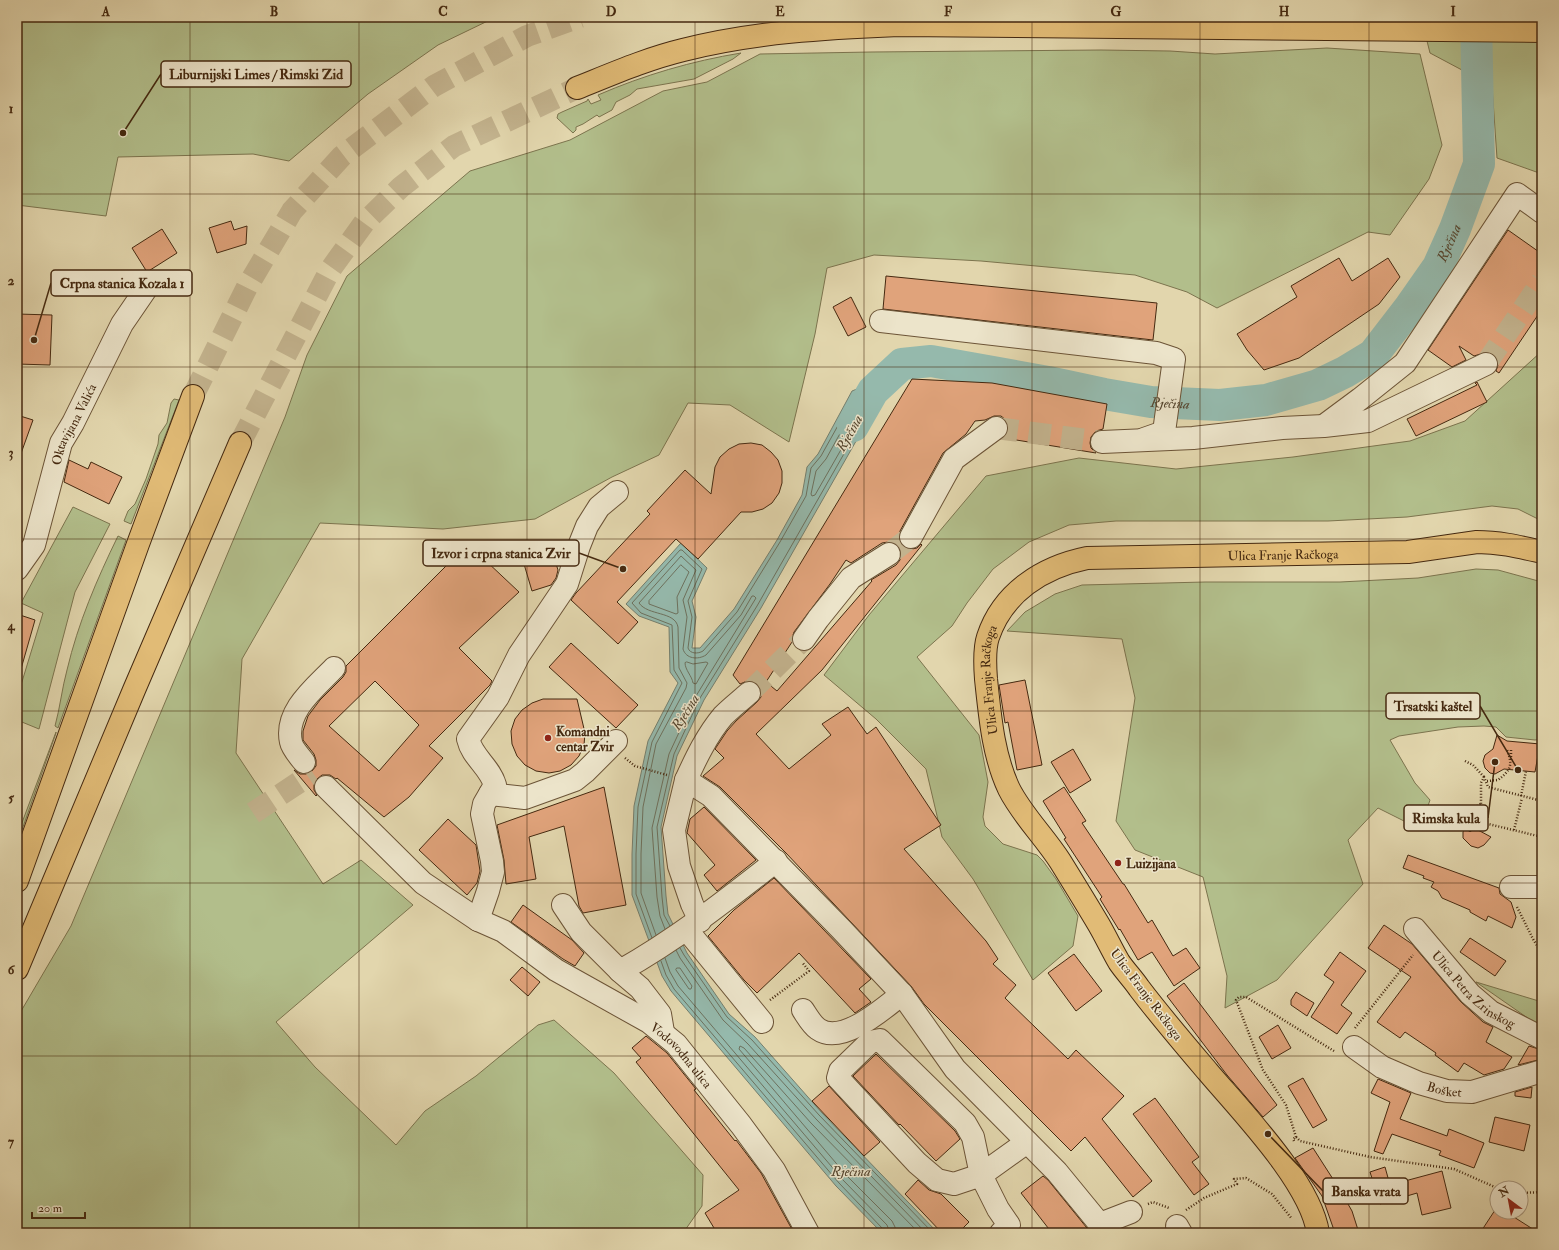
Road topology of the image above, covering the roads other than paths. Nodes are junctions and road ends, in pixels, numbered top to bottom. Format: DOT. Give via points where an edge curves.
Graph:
graph roads {
  1 [pos="1542,30"];
  2 [pos="577,88"];
  3 [pos="1542,212"];
  4 [pos="148,286"];
  5 [pos="881,322"];
  6 [pos="1486,364"];
  7 [pos="193,396"];
  8 [pos="1324,426"];
  9 [pos="996,428"];
  10 [pos="1143,440"];
  11 [pos="1102,442"];
  12 [pos="240,443"];
  13 [pos="617,492"];
  14 [pos="911,537"];
  15 [pos="1542,552"];
  16 [pos="889,554"];
  17 [pos="17,569"];
  18 [pos="804,638"];
  19 [pos="334,668"];
  20 [pos="749,694"];
  21 [pos="616,741"];
  22 [pos="304,762"];
  23 [pos="686,780"];
  24 [pos="326,787"];
  25 [pos="490,794"];
  26 [pos="776,861"];
  27 [pos="17,881"];
  28 [pos="1511,888"];
  29 [pos="1542,888"];
  30 [pos="563,905"];
  31 [pos="478,920"];
  32 [pos="694,925"];
  33 [pos="1420,935"];
  34 [pos="17,969"];
  35 [pos="620,970"];
  36 [pos="902,994"];
  37 [pos="803,1010"];
  38 [pos="758,1017"];
  39 [pos="663,1032"];
  40 [pos="1542,1038"];
  41 [pos="1347,1044"];
  42 [pos="1542,1071"];
  43 [pos="1027,1142"];
  44 [pos="981,1175"];
  45 [pos="1131,1212"];
  46 [pos="1104,1229"];
  47 [pos="808,1233"];
  48 [pos="1001,1233"];
  49 [pos="1318,1233"];
  1 -- 2 [label="main road" via="1057,26 830,28 757,35 682,50 640,63"];
  3 -- 8 [label="street" via="1517,194 1405,363"];
  4 -- 17 [label="street, Oktavijana Valića" via="122,324 61,444 34,545"];
  5 -- 10 [label="street" via="1156,353 1174,359 1164,432"];
  6 -- 8 [label="street" via="1368,421"];
  7 -- 27 [label="main road"];
  8 -- 10 [label="street"];
  9 -- 14 [label="street" via="954,459"];
  10 -- 11 [label="street"];
  12 -- 34 [label="main road"];
  13 -- 25 [label="street" via="598,507 578,546 567,584 519,655 498,697 468,739 470,748 492,776 494,785"];
  15 -- 49 [label="main road, Ulica Franje Račkoga" via="1512,545 1477,542 1408,552 1087,558 1056,566 1027,584 1008,601 987,638 985,667 991,721 998,760 1009,789 1083,898 1119,962 1285,1166 1307,1199"];
  16 -- 18 [label="street" via="851,578"];
  19 -- 22 [label="street" via="298,707 290,726 291,743"];
  20 -- 23 [label="street" via="724,715 711,732"];
  21 -- 25 [label="street" via="575,780 525,798"];
  23 -- 26 [label="street" via="711,796"];
  23 -- 32 [label="street" via="674,830 679,866 692,904"];
  24 -- 31 [label="street, Vodovodna ulica" via="423,883"];
  25 -- 31 [label="street" via="482,814 493,872"];
  26 -- 32 [label="street"];
  26 -- 36 [label="street"];
  28 -- 29 [label="street"];
  30 -- 35 [label="street" via="581,932"];
  31 -- 39 [label="street, Vodovodna ulica" via="503,931 556,970"];
  32 -- 35 [label="street"];
  32 -- 38 [label="street"];
  33 -- 40 [label="street, Ulica Petra Zrinskog" via="1470,994 1492,1012"];
  35 -- 39 [label="street" via="640,988 660,1014"];
  36 -- 37 [label="street" via="862,1024 844,1032 829,1033 818,1029"];
  36 -- 43 [label="street" via="955,1069"];
  39 -- 47 [label="street, Vodovodna ulica" via="676,1044 774,1170"];
  41 -- 42 [label="street, Bošket" via="1382,1068 1447,1091 1472,1092"];
  43 -- 44 [label="street"];
  43 -- 46 [label="street"];
  44 -- 44 [label="street" via="973,1137 965,1123 880,1040 870,1042 840,1071 838,1078 917,1163 937,1180 954,1184"];
  44 -- 48 [label="street" via="1009,1225"];
  45 -- 46 [label="street"];
}
